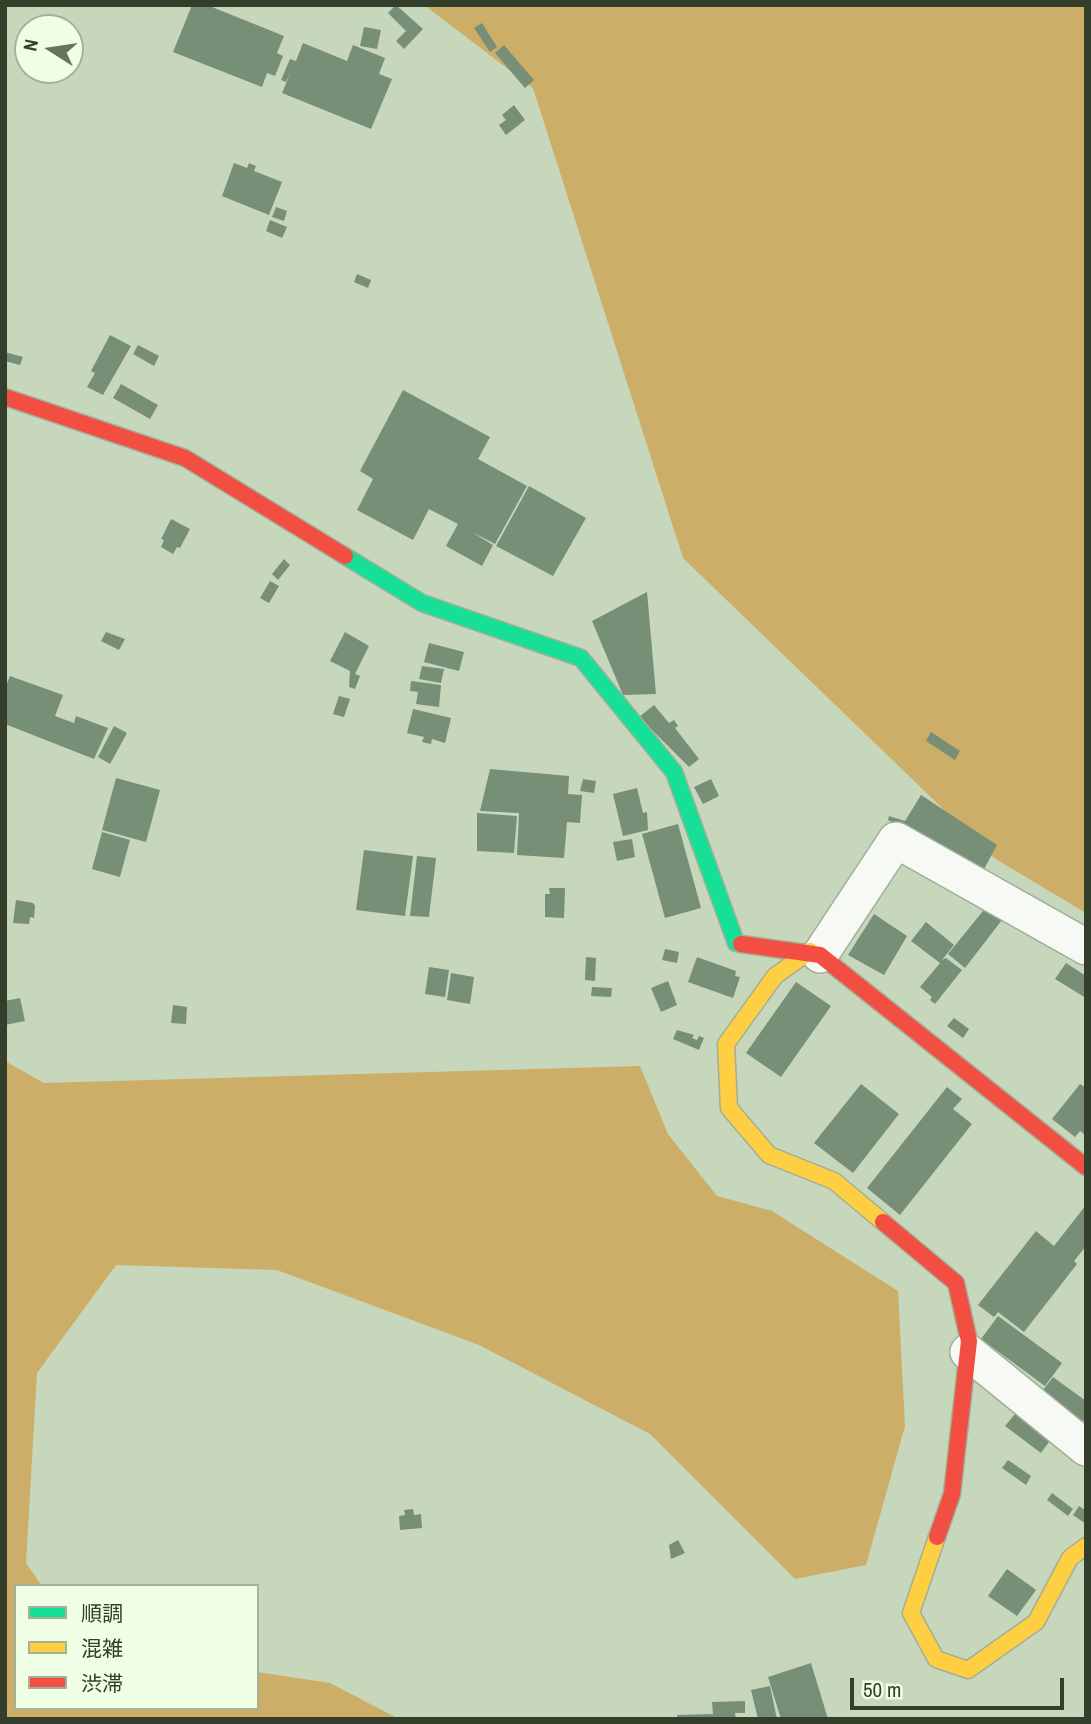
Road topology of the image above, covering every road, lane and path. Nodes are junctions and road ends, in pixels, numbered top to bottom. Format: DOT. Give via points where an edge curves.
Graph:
graph roads {
  1 [pos="5,397"];
  2 [pos="1086,947"];
  3 [pos="815,953"];
  4 [pos="1086,1167"];
  5 [pos="968,1352"];
  6 [pos="1084,1443"];
  7 [pos="1086,1546"];
  1 -- 3 [label="street" via="185,458 422,603 581,657 674,772 736,943"];
  2 -- 3 [label="street" via="896,841"];
  3 -- 4 [label="street"];
  3 -- 5 [label="street" via="775,976 726,1044 729,1108 769,1155 834,1181 956,1283"];
  5 -- 6 [label="street"];
  5 -- 7 [label="street" via="951,1494 911,1614 936,1659 968,1670 1036,1622 1070,1558"];
}
